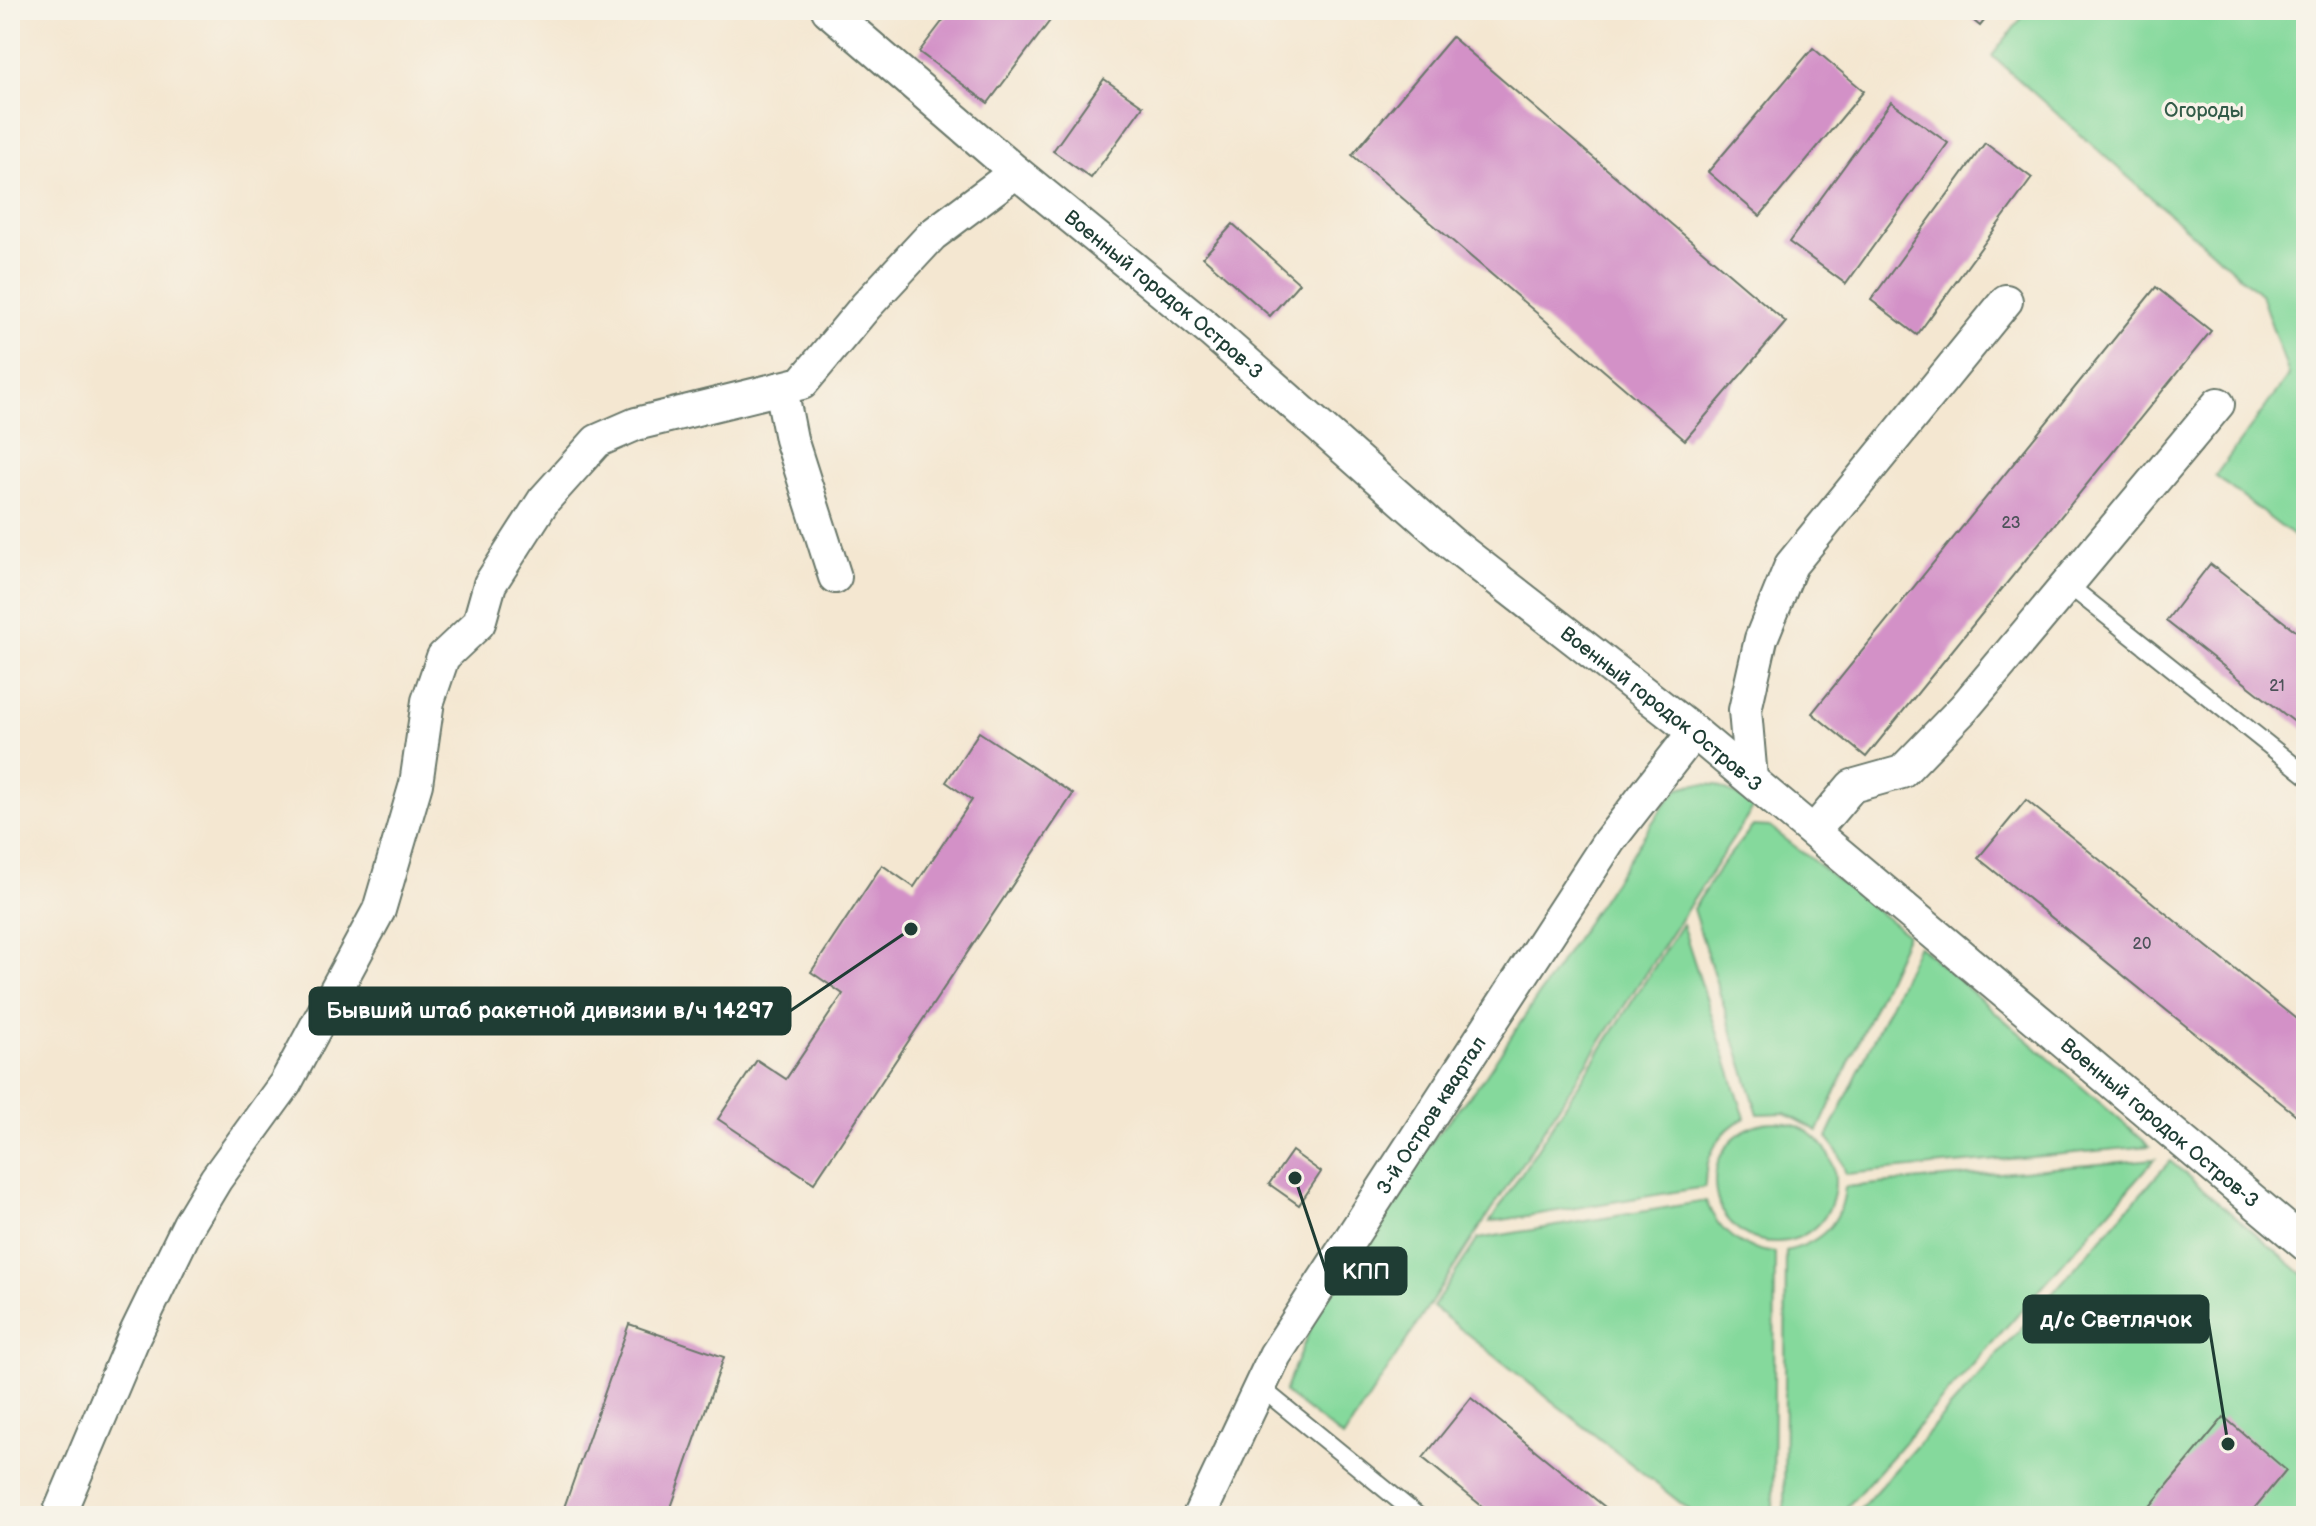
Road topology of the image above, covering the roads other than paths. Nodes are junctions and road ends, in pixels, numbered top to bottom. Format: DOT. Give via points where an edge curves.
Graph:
graph roads {
  1 [pos="828,10"];
  2 [pos="1016,172"];
  3 [pos="2006,301"];
  4 [pos="781,388"];
  5 [pos="2218,404"];
  6 [pos="835,577"];
  7 [pos="2067,584"];
  8 [pos="1694,732"];
  9 [pos="2306,775"];
  10 [pos="1751,779"];
  11 [pos="1814,831"];
  12 [pos="2303,1235"];
  13 [pos="1260,1387"];
  14 [pos="58,1516"];
  15 [pos="1199,1516"];
  16 [pos="1418,1516"];
  1 -- 2 [label="street, Военный городок Остров-3"];
  2 -- 4 [label="street" via="932,235 802,383"];
  2 -- 8 [label="street, Военный городок Остров-3" via="1212,332 1451,543"];
  3 -- 10 [label="street" via="1791,565 1761,639 1745,710"];
  4 -- 6 [label="street" via="791,439"];
  4 -- 14 [label="street" via="636,424 597,441 544,500 490,584 479,623 443,657 428,701 416,784 379,910 285,1084 189,1224 133,1339"];
  5 -- 7 [label="street"];
  7 -- 9 [label="lane"];
  7 -- 11 [label="street" via="1964,708 1902,772 1852,786"];
  8 -- 10 [label="street, Военный городок Остров-3"];
  8 -- 13 [label="street, 3-й Остров квартал" via="1609,841 1530,959 1275,1355"];
  10 -- 11 [label="street, Военный городок Остров-3"];
  11 -- 12 [label="street, Военный городок Остров-3"];
  13 -- 15 [label="street, 3-й Остров квартал"];
  13 -- 16 [label="lane"];
}
